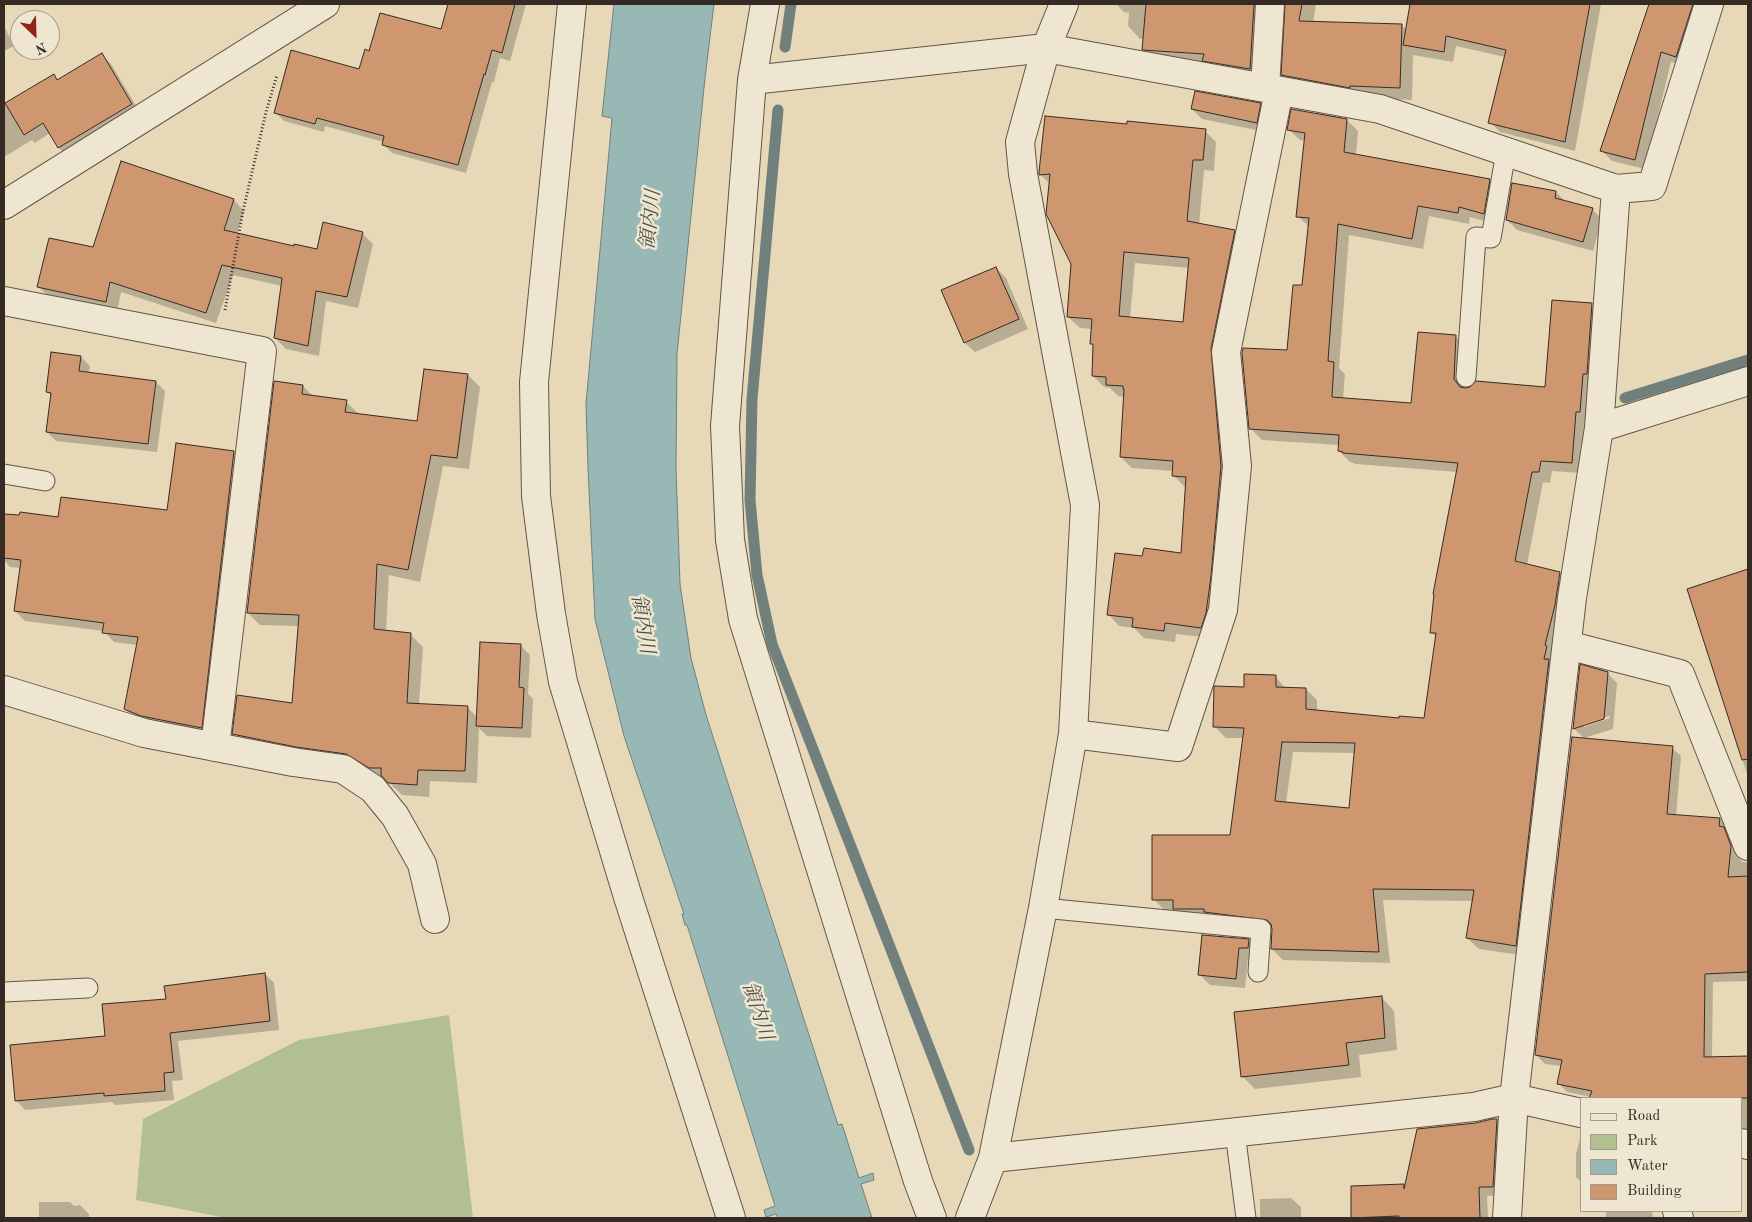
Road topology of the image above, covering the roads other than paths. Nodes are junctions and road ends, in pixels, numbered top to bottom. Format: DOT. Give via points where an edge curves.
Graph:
graph roads {
  1 [pos="325,4"];
  2 [pos="572,4"];
  3 [pos="765,4"];
  4 [pos="1064,4"];
  5 [pos="1270,4"];
  6 [pos="1709,4"];
  7 [pos="1046,48"];
  8 [pos="752,80"];
  9 [pos="1272,90"];
  10 [pos="1506,152"];
  11 [pos="1616,189"];
  12 [pos="4,205"];
  13 [pos="4,301"];
  14 [pos="1466,377"];
  15 [pos="1748,381"];
  16 [pos="1599,428"];
  17 [pos="4,474"];
  18 [pos="45,481"];
  19 [pos="1567,645"];
  20 [pos="4,690"];
  21 [pos="1073,734"];
  22 [pos="215,747"];
  23 [pos="1748,846"];
  24 [pos="1043,908"];
  25 [pos="435,919"];
  26 [pos="1258,972"];
  27 [pos="88,988"];
  28 [pos="4,992"];
  29 [pos="1514,1098"];
  30 [pos="1580,1113"];
  31 [pos="1235,1132"];
  32 [pos="993,1158"];
  33 [pos="731,1218"];
  34 [pos="932,1218"];
  35 [pos="970,1218"];
  36 [pos="1246,1218"];
  37 [pos="1507,1218"];
  1 -- 12 [label="street"];
  2 -- 33 [label="street" via="534,382 536,496 551,614 566,691"];
  3 -- 8 [label="street"];
  4 -- 7 [label="street"];
  5 -- 9 [label="street"];
  6 -- 11 [label="street" via="1652,186"];
  7 -- 8 [label="street"];
  7 -- 9 [label="street"];
  7 -- 21 [label="street" via="1020,142 1023,174 1085,506"];
  8 -- 34 [label="street" via="725,426 731,548 743,619"];
  9 -- 10 [label="street" via="1380,109"];
  9 -- 21 [label="street" via="1226,352 1237,466 1223,610 1178,747"];
  10 -- 11 [label="street"];
  10 -- 14 [label="lane" via="1491,238 1476,237"];
  11 -- 16 [label="street"];
  13 -- 22 [label="street" via="262,351"];
  15 -- 16 [label="street"];
  16 -- 19 [label="street"];
  17 -- 18 [label="lane"];
  19 -- 23 [label="street" via="1680,674"];
  19 -- 29 [label="street"];
  20 -- 22 [label="street" via="144,733"];
  21 -- 24 [label="street"];
  22 -- 25 [label="street" via="343,769 373,789 395,816 422,864"];
  24 -- 26 [label="lane" via="1261,929"];
  24 -- 32 [label="street"];
  27 -- 28 [label="lane"];
  29 -- 30 [label="street"];
  29 -- 31 [label="street" via="1474,1107"];
  29 -- 37 [label="street"];
  31 -- 32 [label="street"];
  31 -- 36 [label="lane"];
  32 -- 35 [label="street"];
}
